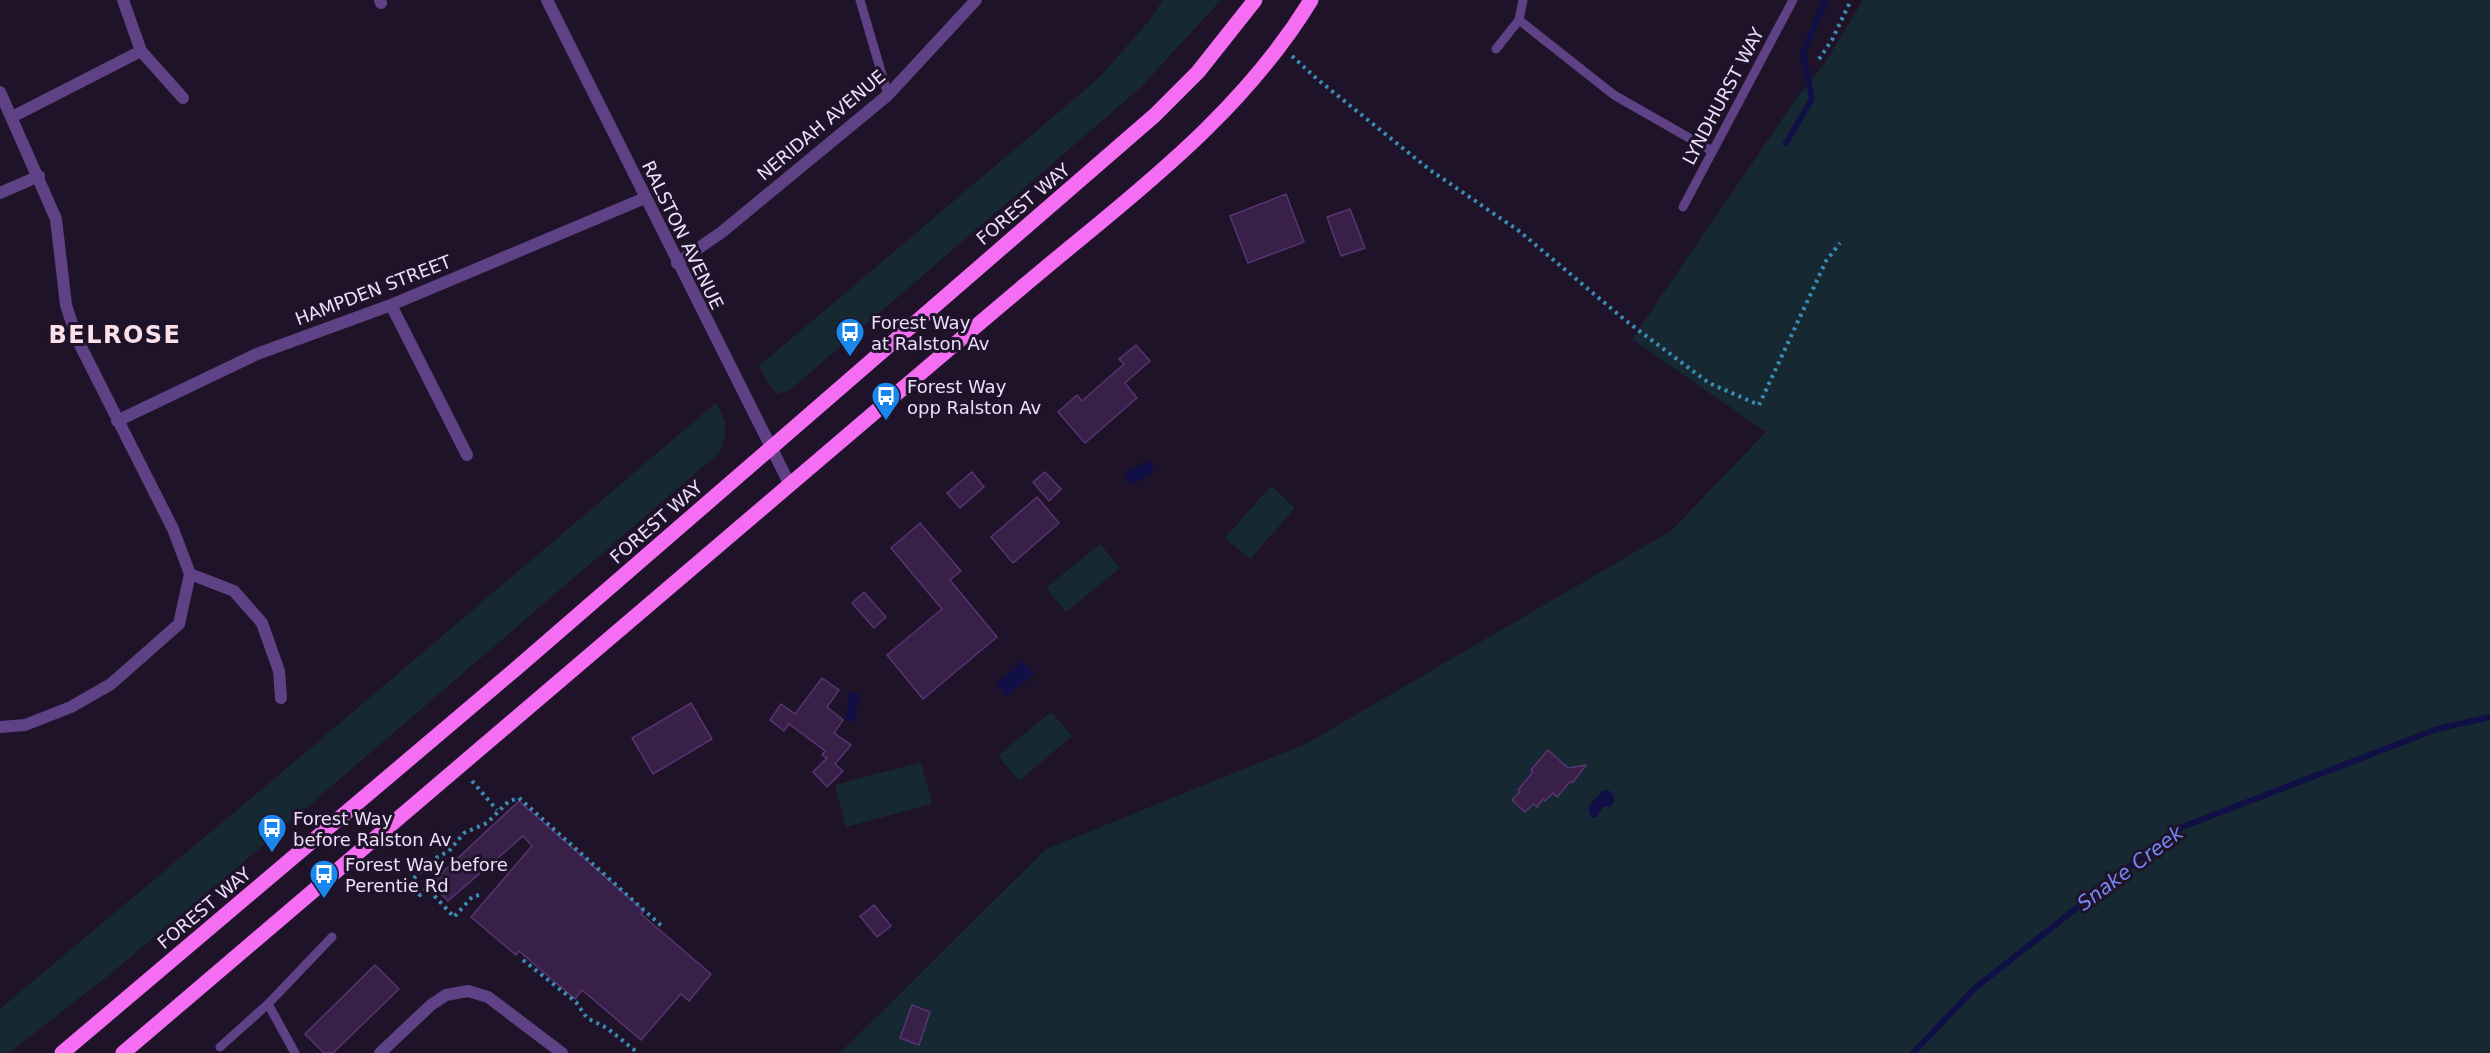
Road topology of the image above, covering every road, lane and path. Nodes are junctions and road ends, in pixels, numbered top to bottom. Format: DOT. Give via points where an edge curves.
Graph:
graph roads {
  1 [pos="123,0"];
  2 [pos="547,0"];
  3 [pos="860,0"];
  4 [pos="976,0"];
  5 [pos="1255,0"];
  6 [pos="1311,0"];
  7 [pos="1523,0"];
  8 [pos="1793,0"];
  9 [pos="1851,0"];
  10 [pos="1519,20"];
  11 [pos="1282,44"];
  12 [pos="1496,50"];
  13 [pos="141,51"];
  14 [pos="1819,59"];
  15 [pos="0,92"];
  16 [pos="888,95"];
  17 [pos="183,98"];
  18 [pos="12,117"];
  19 [pos="1712,151"];
  20 [pos="39,176"];
  21 [pos="0,193"];
  22 [pos="645,198"];
  23 [pos="1683,207"];
  24 [pos="1840,243"];
  25 [pos="677,262"];
  26 [pos="391,305"];
  27 [pos="117,421"];
  28 [pos="771,449"];
  29 [pos="467,455"];
  30 [pos="790,485"];
  31 [pos="190,574"];
  32 [pos="281,698"];
  33 [pos="0,727"];
  34 [pos="472,781"];
  35 [pos="497,810"];
  36 [pos="479,895"];
  37 [pos="664,928"];
  38 [pos="332,937"];
  39 [pos="522,960"];
  40 [pos="268,1004"];
  41 [pos="220,1047"];
  42 [pos="62,1053"];
  43 [pos="123,1053"];
  44 [pos="295,1053"];
  45 [pos="380,1053"];
  46 [pos="562,1053"];
  47 [pos="638,1053"];
  1 -- 13 [label="street"];
  2 -- 22 [label="street, RALSTON AVENUE"];
  3 -- 16 [label="lane"];
  4 -- 16 [label="street, NERIDAH AVENUE"];
  5 -- 28 [label="main road, FOREST WAY" via="1198,72 1155,116"];
  6 -- 11 [label="main road"];
  7 -- 10 [label="lane"];
  8 -- 19 [label="lane, LYNDHURST WAY"];
  9 -- 14 [label="path"];
  10 -- 12 [label="lane"];
  10 -- 19 [label="lane" via="1614,95"];
  11 -- 24 [label="path" via="1317,79 1430,170 1519,231 1634,327 1709,383 1759,405 1826,261"];
  11 -- 30 [label="main road" via="1192,144 1138,193"];
  13 -- 17 [label="street"];
  13 -- 18 [label="street"];
  15 -- 18 [label="street"];
  16 -- 25 [label="street, NERIDAH AVENUE" via="722,232"];
  18 -- 20 [label="street"];
  19 -- 23 [label="lane, LYNDHURST WAY"];
  20 -- 21 [label="street"];
  20 -- 27 [label="street" via="56,219 66,305 77,339"];
  22 -- 25 [label="street, RALSTON AVENUE"];
  22 -- 26 [label="street, HAMPDEN STREET"];
  25 -- 28 [label="street, RALSTON AVENUE"];
  26 -- 27 [label="street, HAMPDEN STREET" via="257,354"];
  26 -- 29 [label="street"];
  27 -- 31 [label="street" via="173,529"];
  28 -- 30 [label="street, RALSTON AVENUE"];
  28 -- 42 [label="main road, FOREST WAY"];
  30 -- 43 [label="main road"];
  31 -- 32 [label="street" via="234,591 262,623 279,671"];
  31 -- 33 [label="street" via="179,624 111,684 70,707 25,724"];
  34 -- 35 [label="path"];
  35 -- 36 [label="path" via="487,823 464,833 449,851 434,859 411,881 420,895 428,888 454,917 472,897"];
  35 -- 37 [label="path" via="519,798"];
  38 -- 40 [label="lane"];
  39 -- 47 [label="path" via="576,1002 587,1018 607,1028"];
  40 -- 41 [label="lane"];
  40 -- 44 [label="lane"];
  45 -- 46 [label="street" via="431,1005 446,995 468,991 488,997"];
}
